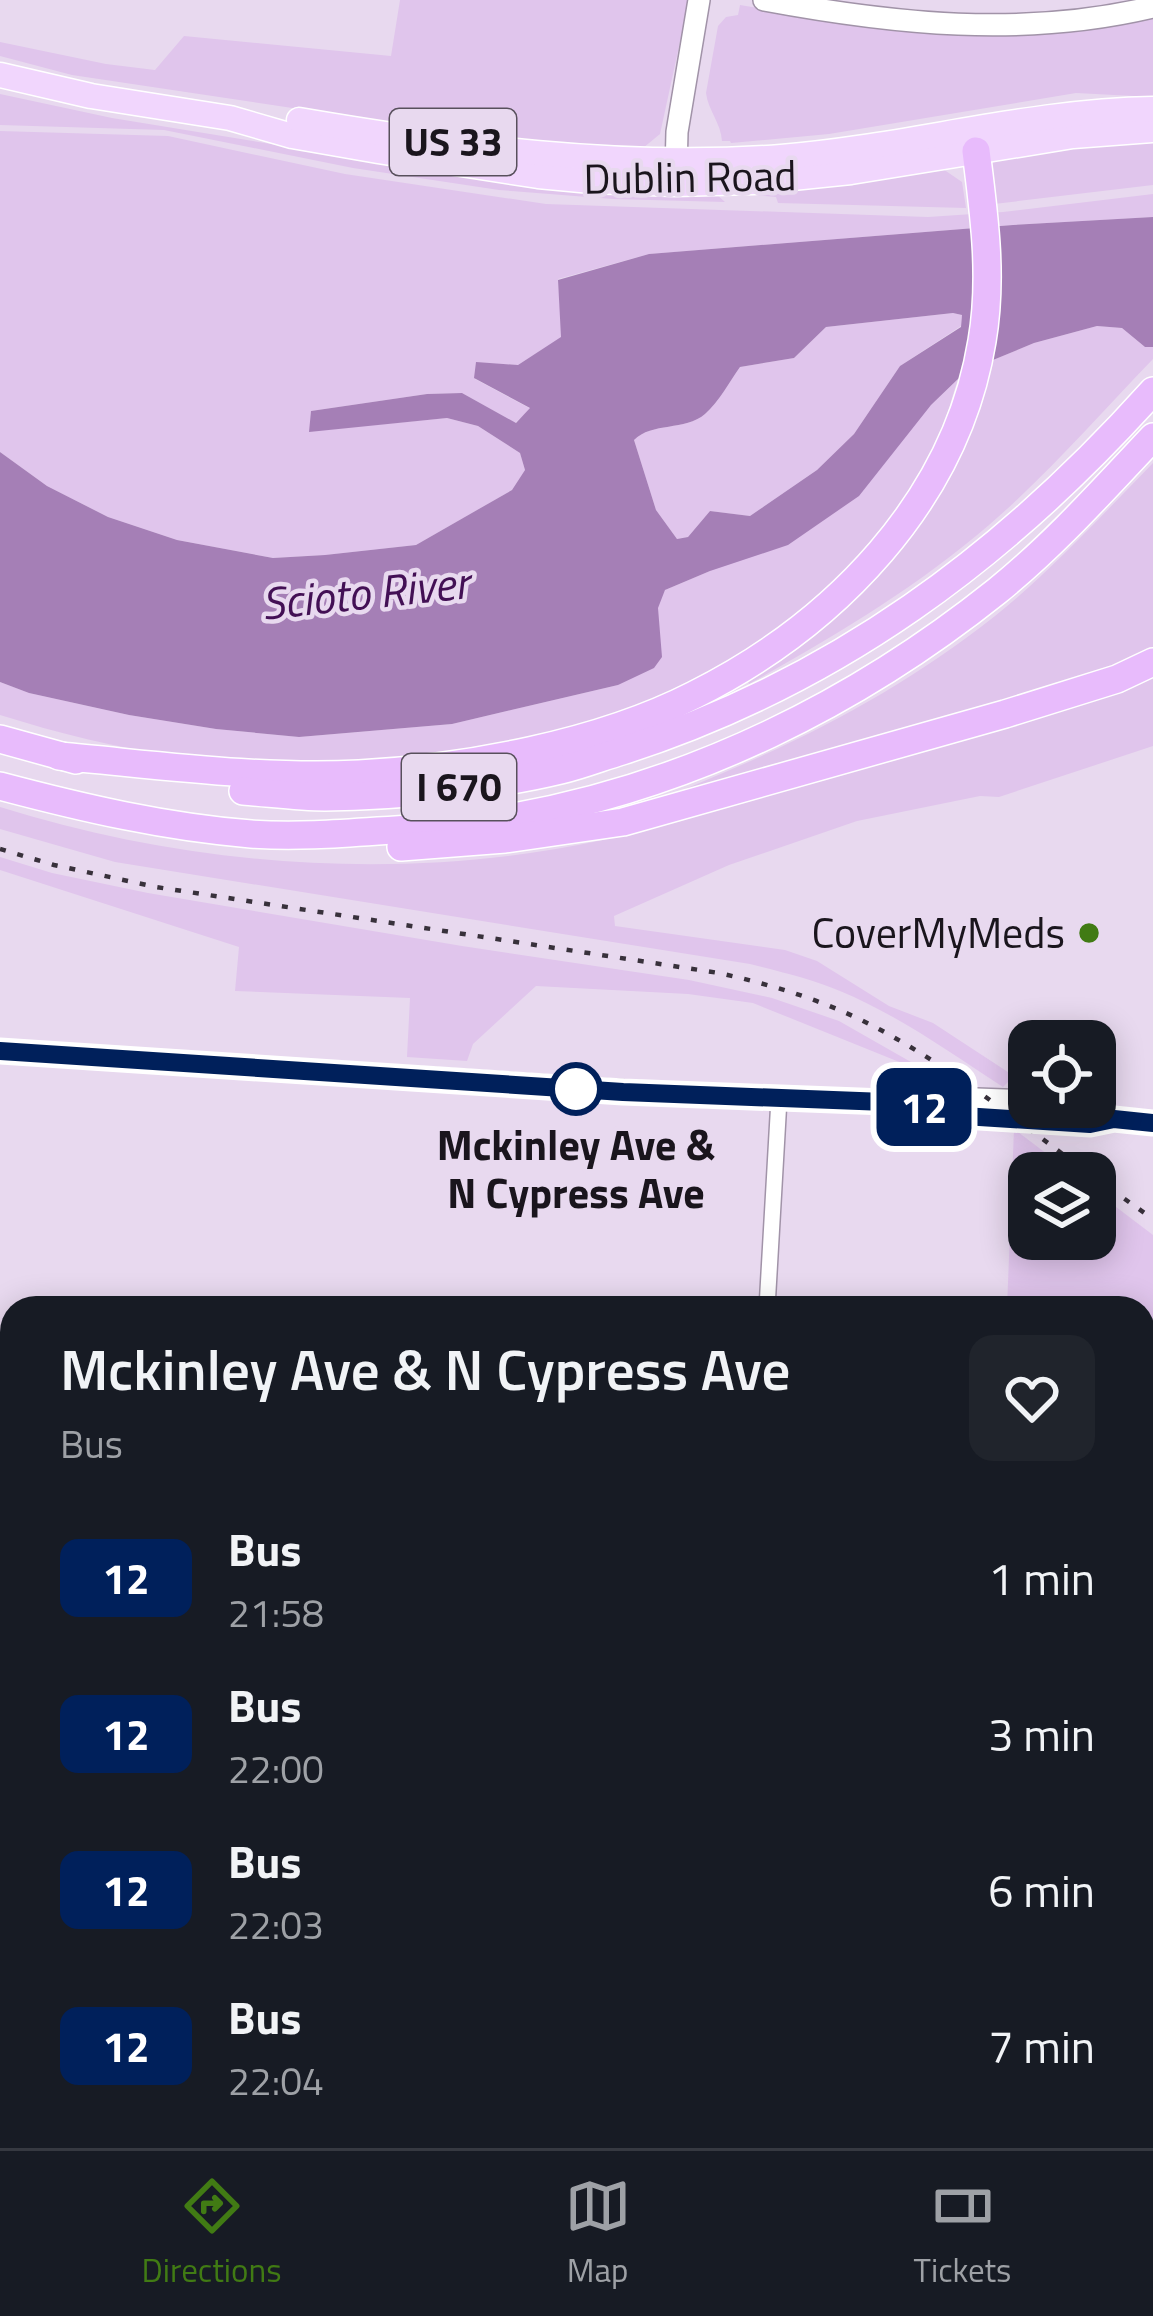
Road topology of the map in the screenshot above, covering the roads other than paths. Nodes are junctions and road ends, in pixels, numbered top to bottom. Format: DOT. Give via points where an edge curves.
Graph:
graph roads {
  1 [pos="700,0"];
  2 [pos="764,0"];
  3 [pos="1153,8"];
  4 [pos="0,75"];
  5 [pos="1153,109"];
  6 [pos="1153,126"];
  7 [pos="976,151"];
  8 [pos="676,172"];
  9 [pos="1148,397"];
  10 [pos="1153,437"];
  11 [pos="1153,662"];
  12 [pos="0,739"];
  13 [pos="59,756"];
  14 [pos="0,786"];
  15 [pos="302,836"];
  16 [pos="0,1051"];
  17 [pos="779,1100"];
  18 [pos="1008,1100"];
  19 [pos="911,1103"];
  20 [pos="1008,1119"];
  21 [pos="1116,1119"];
  22 [pos="1153,1123"];
  23 [pos="767,1296"];
  1 -- 8 [label="main road"];
  2 -- 3 [label="main road" via="965,26"];
  4 -- 8 [label="main road, Dublin Road / US 33" via="538,176"];
  5 -- 8 [label="main road, Dublin Road / US 33" via="1080,112"];
  6 -- 7 [label="main road, Dublin Road / US 33"];
  7 -- 8 [label="main road, Dublin Road / US 33" via="754,182"];
  7 -- 13 [label="highway" via="987,266 970,394 948,451 893,539 788,639 692,697 503,757 357,774 262,775"];
  9 -- 13 [label="highway, I 670" via="960,575 838,656 685,730 560,770 448,789 323,797 236,790"];
  10 -- 15 [label="highway, I 670" via="998,590 802,720 569,806 462,825"];
  11 -- 15 [label="highway" via="1005,714 622,822 439,846"];
  12 -- 13 [label="highway, I 670"];
  14 -- 15 [label="highway, I 670" via="162,823"];
  16 -- 17 [label="main road"];
  17 -- 19 [label="main road"];
  17 -- 23 [label="street"];
  18 -- 19 [label="main road"];
  19 -- 20 [label="main road"];
  21 -- 22 [label="main road"];
}
